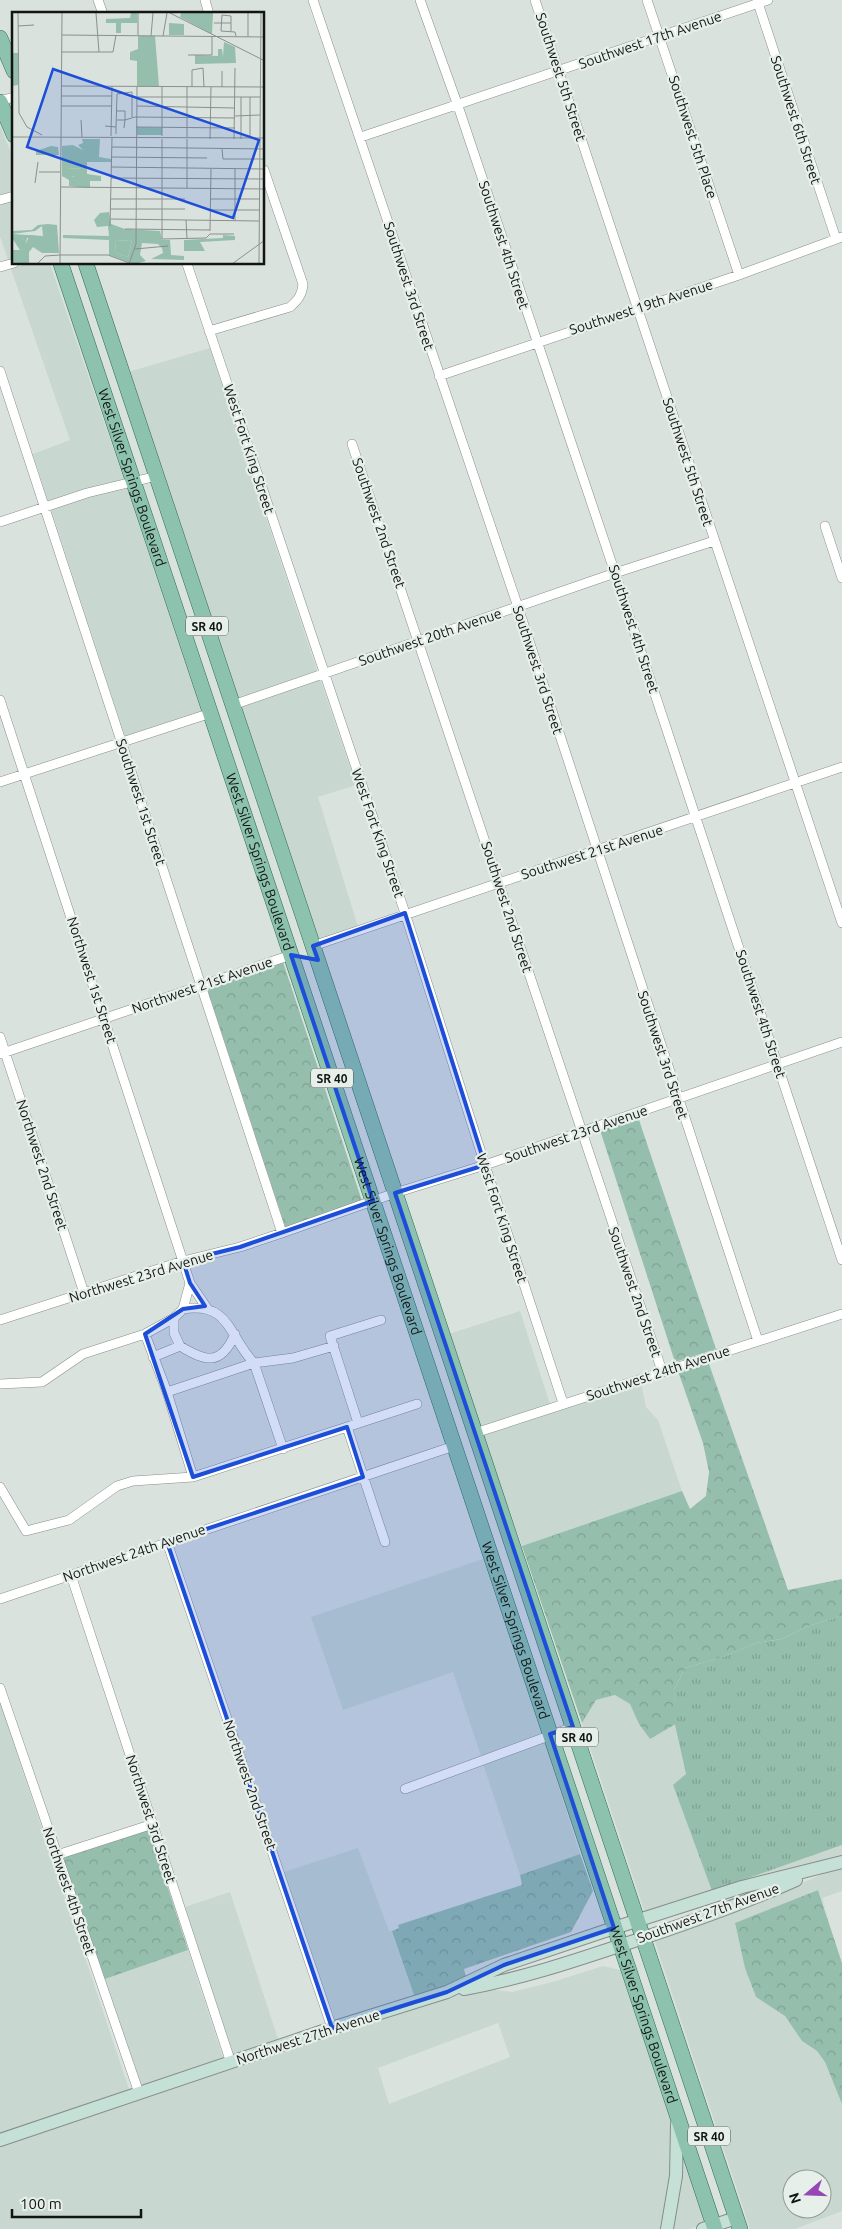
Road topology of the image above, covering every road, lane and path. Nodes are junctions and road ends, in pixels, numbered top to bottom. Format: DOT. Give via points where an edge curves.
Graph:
graph roads {
  1 [pos="98,0"];
  2 [pos="313,0"];
  3 [pos="420,0"];
  4 [pos="535,0"];
  5 [pos="647,0"];
  6 [pos="768,0"];
  7 [pos="758,2"];
  8 [pos="102,12"];
  9 [pos="0,38"];
  10 [pos="660,38"];
  11 [pos="12,66"];
  12 [pos="560,71"];
  13 [pos="0,101"];
  14 [pos="458,106"];
  15 [pos="12,130"];
  16 [pos="361,137"];
  17 [pos="265,173"];
  18 [pos="839,238"];
  19 [pos="12,264"];
  20 [pos="61,265"];
  21 [pos="86,265"];
  22 [pos="187,265"];
  23 [pos="0,268"];
  24 [pos="739,275"];
  25 [pos="638,309"];
  26 [pos="209,331"];
  27 [pos="536,342"];
  28 [pos="0,371"];
  29 [pos="439,376"];
  30 [pos="352,444"];
  31 [pos="157,476"];
  32 [pos="134,483"];
  33 [pos="44,506"];
  34 [pos="0,522"];
  35 [pos="824,526"];
  36 [pos="714,541"];
  37 [pos="615,573"];
  38 [pos="842,578"];
  39 [pos="518,607"];
  40 [pos="419,640"];
  41 [pos="324,674"];
  42 [pos="202,687"];
  43 [pos="0,700"];
  44 [pos="233,705"];
  45 [pos="211,713"];
  46 [pos="242,732"];
  47 [pos="121,742"];
  48 [pos="842,767"];
  49 [pos="24,774"];
  50 [pos="0,782"];
  51 [pos="795,783"];
  52 [pos="696,818"];
  53 [pos="597,852"];
  54 [pos="264,873"];
  55 [pos="499,883"];
  56 [pos="405,914"];
  57 [pos="842,923"];
  58 [pos="314,946"];
  59 [pos="291,955"];
  60 [pos="201,985"];
  61 [pos="104,1018"];
  62 [pos="0,1038"];
  63 [pos="842,1042"];
  64 [pos="348,1051"];
  65 [pos="2,1053"];
  66 [pos="778,1064"];
  67 [pos="678,1098"];
  68 [pos="581,1132"];
  69 [pos="485,1165"];
  70 [pos="395,1193"];
  71 [pos="373,1201"];
  72 [pos="282,1233"];
  73 [pos="842,1260"];
  74 [pos="183,1261"];
  75 [pos="190,1282"];
  76 [pos="84,1293"];
  77 [pos="207,1308"];
  78 [pos="183,1309"];
  79 [pos="842,1314"];
  80 [pos="174,1318"];
  81 [pos="0,1320"];
  82 [pos="381,1320"];
  83 [pos="145,1334"];
  84 [pos="235,1334"];
  85 [pos="758,1341"];
  86 [pos="180,1346"];
  87 [pos="334,1346"];
  88 [pos="154,1357"];
  89 [pos="254,1362"];
  90 [pos="662,1371"];
  91 [pos="0,1384"];
  92 [pos="167,1392"];
  93 [pos="439,1401"];
  94 [pos="417,1404"];
  95 [pos="563,1404"];
  96 [pos="358,1423"];
  97 [pos="347,1427"];
  98 [pos="476,1434"];
  99 [pos="454,1446"];
  100 [pos="283,1448"];
  101 [pos="487,1472"];
  102 [pos="193,1477"];
  103 [pos="363,1477"];
  104 [pos="0,1487"];
  105 [pos="167,1542"];
  106 [pos="385,1542"];
  107 [pos="71,1574"];
  108 [pos="0,1599"];
  109 [pos="0,1688"];
  110 [pos="573,1727"];
  111 [pos="550,1734"];
  112 [pos="405,1789"];
  113 [pos="153,1824"];
  114 [pos="57,1855"];
  115 [pos="842,1862"];
  116 [pos="824,1868"];
  117 [pos="637,1920"];
  118 [pos="614,1928"];
  119 [pos="642,1938"];
  120 [pos="620,1946"];
  121 [pos="447,1992"];
  122 [pos="332,2028"];
  123 [pos="230,2063"];
  124 [pos="139,2094"];
  125 [pos="677,2117"];
  126 [pos="0,2140"];
  127 [pos="738,2223"];
  128 [pos="711,2228"];
  129 [pos="667,2229"];
  1 -- 8 [label="street"];
  2 -- 16 [label="street, Southwest 3rd Street"];
  3 -- 14 [label="street, Southwest 4th Street"];
  4 -- 12 [label="street, Southwest 5th Street"];
  5 -- 10 [label="street, Southwest 5th Place"];
  6 -- 7 [label="street, Southwest 17th Avenue"];
  7 -- 10 [label="street, Southwest 17th Avenue"];
  7 -- 18 [label="street, Southwest 6th Street"];
  9 -- 11 [label="main road"];
  10 -- 12 [label="street, Southwest 17th Avenue"];
  10 -- 24 [label="street, Southwest 5th Place"];
  12 -- 14 [label="street, Southwest 17th Avenue"];
  12 -- 25 [label="street, Southwest 5th Street"];
  13 -- 15 [label="main road"];
  14 -- 16 [label="street, Southwest 17th Avenue"];
  14 -- 27 [label="street, Southwest 4th Street"];
  16 -- 29 [label="street, Southwest 3rd Street"];
  17 -- 26 [label="street" via="304,284 303,292 290,306"];
  18 -- 24 [label="street, Southwest 19th Avenue"];
  19 -- 23 [label="street"];
  20 -- 32 [label="main road, West Silver Springs Boulevard / SR 40"];
  21 -- 31 [label="main road, West Silver Springs Boulevard / SR 40"];
  22 -- 26 [label="street, West Fort King Street"];
  24 -- 25 [label="street, Southwest 19th Avenue"];
  25 -- 27 [label="street, Southwest 19th Avenue"];
  25 -- 36 [label="street, Southwest 5th Street"];
  26 -- 41 [label="street, West Fort King Street"];
  27 -- 29 [label="street, Southwest 19th Avenue"];
  27 -- 37 [label="street, Southwest 4th Street"];
  28 -- 33 [label="street, Southwest 1st Street"];
  29 -- 39 [label="street, Southwest 3rd Street"];
  30 -- 40 [label="street, Southwest 2nd Street"];
  31 -- 32 [label="street"];
  31 -- 44 [label="main road, West Silver Springs Boulevard / SR 40"];
  32 -- 33 [label="street"];
  32 -- 42 [label="main road, West Silver Springs Boulevard / SR 40"];
  33 -- 34 [label="street"];
  33 -- 47 [label="street, Southwest 1st Street"];
  35 -- 38 [label="street"];
  36 -- 37 [label="street, Southwest 20th Avenue"];
  36 -- 51 [label="street, Southwest 5th Street"];
  37 -- 39 [label="street, Southwest 20th Avenue"];
  37 -- 52 [label="street, Southwest 4th Street"];
  39 -- 40 [label="street, Southwest 20th Avenue"];
  39 -- 53 [label="street, Southwest 3rd Street"];
  40 -- 41 [label="street, Southwest 20th Avenue"];
  40 -- 55 [label="street, Southwest 2nd Street"];
  41 -- 44 [label="street, Southwest 20th Avenue"];
  41 -- 56 [label="street, West Fort King Street"];
  42 -- 44 [label="main road" via="216,699"];
  42 -- 45 [label="main road, West Silver Springs Boulevard / SR 40"];
  43 -- 49 [label="street, Northwest 1st Street"];
  44 -- 46 [label="main road, West Silver Springs Boulevard / SR 40"];
  45 -- 46 [label="main road" via="228,719"];
  45 -- 47 [label="street"];
  45 -- 54 [label="main road, West Silver Springs Boulevard / SR 40"];
  46 -- 58 [label="main road, West Silver Springs Boulevard / SR 40"];
  47 -- 49 [label="street"];
  47 -- 60 [label="street, Southwest 1st Street"];
  48 -- 51 [label="street, Southwest 21st Avenue"];
  49 -- 50 [label="street"];
  49 -- 61 [label="street, Northwest 1st Street"];
  51 -- 52 [label="street, Southwest 21st Avenue"];
  51 -- 57 [label="street, Southwest 5th Street"];
  52 -- 53 [label="street, Southwest 21st Avenue"];
  52 -- 66 [label="street, Southwest 4th Street"];
  53 -- 55 [label="street, Southwest 21st Avenue"];
  53 -- 67 [label="street, Southwest 3rd Street"];
  54 -- 58 [label="main road" via="271,876 289,930 296,939"];
  54 -- 59 [label="main road, West Silver Springs Boulevard / SR 40"];
  55 -- 56 [label="street, Southwest 21st Avenue"];
  55 -- 68 [label="street, Southwest 2nd Street"];
  56 -- 58 [label="street, Southwest 21st Avenue"];
  56 -- 69 [label="street, West Fort King Street"];
  58 -- 64 [label="main road, West Silver Springs Boulevard / SR 40"];
  59 -- 60 [label="street, Northwest 21st Avenue"];
  59 -- 64 [label="main road" via="302,957 313,968 338,1043"];
  59 -- 71 [label="main road, West Silver Springs Boulevard / SR 40"];
  60 -- 61 [label="street, Northwest 21st Avenue"];
  60 -- 72 [label="street, Southwest 1st Street"];
  61 -- 65 [label="street, Northwest 21st Avenue"];
  61 -- 74 [label="street, Northwest 1st Street"];
  62 -- 65 [label="street, Northwest 2nd Street"];
  63 -- 66 [label="street, Southwest 23rd Avenue"];
  64 -- 70 [label="main road, West Silver Springs Boulevard / SR 40"];
  65 -- 76 [label="street, Northwest 2nd Street"];
  66 -- 67 [label="street, Southwest 23rd Avenue"];
  66 -- 73 [label="street, Southwest 4th Street"];
  67 -- 68 [label="street, Southwest 23rd Avenue"];
  67 -- 85 [label="street, Southwest 3rd Street"];
  68 -- 69 [label="street, Southwest 23rd Avenue"];
  68 -- 90 [label="street, Southwest 2nd Street"];
  69 -- 70 [label="street, Southwest 23rd Avenue"];
  69 -- 95 [label="street, West Fort King Street"];
  70 -- 71 [label="street, Southwest 23rd Avenue"];
  70 -- 98 [label="main road, West Silver Springs Boulevard / SR 40"];
  71 -- 72 [label="street, Southwest 23rd Avenue"];
  71 -- 93 [label="main road, West Silver Springs Boulevard / SR 40"];
  72 -- 74 [label="street, Northwest 23rd Avenue"];
  74 -- 75 [label="street, Northwest 1st Street"];
  74 -- 76 [label="street, Northwest 23rd Avenue"];
  75 -- 77 [label="street, Northwest 1st Street"];
  75 -- 78 [label="street"];
  76 -- 81 [label="street, Northwest 23rd Avenue"];
  77 -- 78 [label="street"];
  77 -- 84 [label="street" via="223,1318"];
  78 -- 80 [label="street"];
  79 -- 85 [label="street, Southwest 24th Avenue"];
  80 -- 83 [label="street"];
  80 -- 86 [label="street" via="174,1333"];
  82 -- 87 [label="street" via="330,1336"];
  83 -- 88 [label="street"];
  83 -- 91 [label="street" via="83,1354 42,1382"];
  84 -- 86 [label="street" via="224,1353 216,1358 206,1359"];
  84 -- 89 [label="street"];
  85 -- 90 [label="street, Southwest 24th Avenue"];
  86 -- 88 [label="street"];
  87 -- 89 [label="street" via="293,1358"];
  87 -- 96 [label="street"];
  88 -- 92 [label="street"];
  89 -- 92 [label="street"];
  89 -- 100 [label="street"];
  90 -- 95 [label="street, Southwest 24th Avenue"];
  92 -- 102 [label="street"];
  93 -- 98 [label="main road" via="463,1432"];
  93 -- 99 [label="main road, West Silver Springs Boulevard / SR 40"];
  94 -- 96 [label="street"];
  95 -- 98 [label="street, Southwest 24th Avenue"];
  96 -- 97 [label="street"];
  97 -- 100 [label="street"];
  97 -- 103 [label="street"];
  98 -- 101 [label="main road, West Silver Springs Boulevard / SR 40"];
  99 -- 101 [label="main road" via="466,1449"];
  99 -- 103 [label="street"];
  99 -- 111 [label="main road, West Silver Springs Boulevard / SR 40"];
  100 -- 102 [label="street"];
  101 -- 110 [label="main road, West Silver Springs Boulevard / SR 40"];
  102 -- 104 [label="street" via="133,1481 117,1486 69,1520 26,1531"];
  103 -- 105 [label="street, Northwest 24th Avenue"];
  103 -- 106 [label="street"];
  105 -- 107 [label="street, Northwest 24th Avenue"];
  105 -- 122 [label="street, Northwest 2nd Street"];
  107 -- 108 [label="street, Northwest 24th Avenue"];
  107 -- 113 [label="street, Northwest 3rd Street"];
  109 -- 114 [label="street, Northwest 4th Street"];
  110 -- 111 [label="street"];
  110 -- 117 [label="main road, West Silver Springs Boulevard / SR 40"];
  111 -- 112 [label="street"];
  111 -- 118 [label="main road, West Silver Springs Boulevard / SR 40"];
  113 -- 114 [label="street"];
  113 -- 123 [label="street, Northwest 3rd Street"];
  114 -- 124 [label="street, Northwest 4th Street"];
  115 -- 116 [label="main road, Southwest 27th Avenue"];
  116 -- 117 [label="main road, Southwest 27th Avenue" via="742,1887"];
  116 -- 119 [label="main road, Southwest 27th Avenue" via="746,1902"];
  117 -- 118 [label="main road, Southwest 27th Avenue"];
  117 -- 119 [label="main road, West Silver Springs Boulevard / SR 40"];
  118 -- 120 [label="main road, West Silver Springs Boulevard / SR 40"];
  118 -- 121 [label="main road, Northwest 27th Avenue" via="504,1965"];
  119 -- 120 [label="main road, Southwest 27th Avenue"];
  119 -- 127 [label="main road, West Silver Springs Boulevard / SR 40"];
  120 -- 121 [label="main road, Southwest 27th Avenue" via="512,1980"];
  120 -- 125 [label="main road, West Silver Springs Boulevard / SR 40"];
  121 -- 122 [label="main road, Northwest 27th Avenue"];
  122 -- 123 [label="main road, Northwest 27th Avenue"];
  123 -- 124 [label="main road, Northwest 27th Avenue"];
  124 -- 126 [label="main road, Northwest 27th Avenue"];
  125 -- 128 [label="main road, West Silver Springs Boulevard / SR 40"];
  125 -- 129 [label="main road" via="676,2176"];
  127 -- 128 [label="main road"];
}
